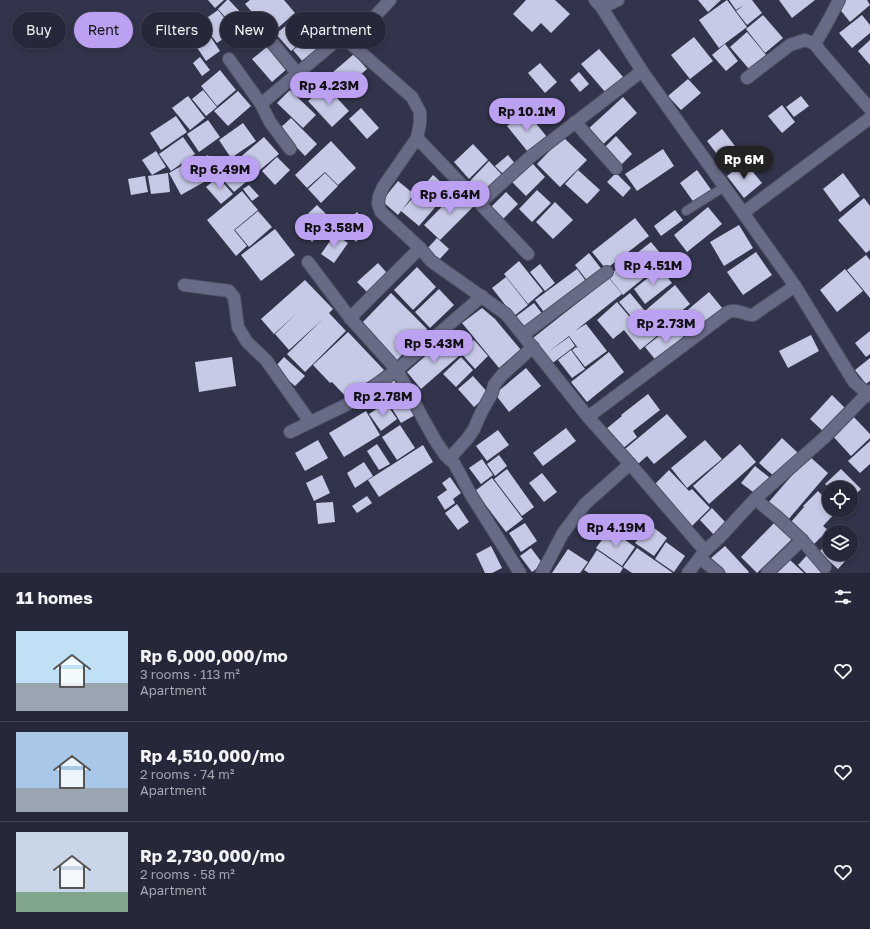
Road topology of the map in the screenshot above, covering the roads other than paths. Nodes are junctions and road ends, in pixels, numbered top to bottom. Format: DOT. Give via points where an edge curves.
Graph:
graph roads {
  1 [pos="390,0"];
  2 [pos="618,0"];
  3 [pos="839,0"];
  4 [pos="598,4"];
  5 [pos="379,12"];
  6 [pos="815,44"];
  7 [pos="276,48"];
  8 [pos="327,48"];
  9 [pos="356,48"];
  10 [pos="229,60"];
  11 [pos="642,71"];
  12 [pos="297,73"];
  13 [pos="747,78"];
  14 [pos="261,104"];
  15 [pos="870,109"];
  16 [pos="870,118"];
  17 [pos="575,122"];
  18 [pos="417,138"];
  19 [pos="290,149"];
  20 [pos="616,168"];
  21 [pos="724,187"];
  22 [pos="480,203"];
  23 [pos="686,211"];
  24 [pos="743,213"];
  25 [pos="420,248"];
  26 [pos="528,254"];
  27 [pos="308,262"];
  28 [pos="607,272"];
  29 [pos="184,285"];
  30 [pos="795,286"];
  31 [pos="482,296"];
  32 [pos="350,318"];
  33 [pos="523,335"];
  34 [pos="533,347"];
  35 [pos="397,370"];
  36 [pos="869,394"];
  37 [pos="588,417"];
  38 [pos="310,422"];
  39 [pos="290,432"];
  40 [pos="449,459"];
  41 [pos="630,464"];
  42 [pos="755,499"];
  43 [pos="802,540"];
  44 [pos="703,554"];
  45 [pos="825,567"];
  46 [pos="520,573"];
  47 [pos="542,573"];
  48 [pos="688,573"];
  49 [pos="718,573"];
  50 [pos="767,573"];
  1 -- 5 [label="street"];
  2 -- 4 [label="street"];
  3 -- 6 [label="street"];
  4 -- 11 [label="street"];
  6 -- 13 [label="street" via="805,40 790,45"];
  6 -- 15 [label="street"];
  7 -- 12 [label="street"];
  8 -- 12 [label="street"];
  9 -- 18 [label="street" via="412,97 420,112"];
  10 -- 14 [label="street"];
  11 -- 17 [label="street"];
  11 -- 21 [label="street"];
  12 -- 14 [label="street"];
  14 -- 19 [label="street" via="270,122"];
  16 -- 24 [label="street"];
  17 -- 20 [label="street"];
  17 -- 22 [label="street" via="529,158"];
  18 -- 22 [label="street"];
  18 -- 25 [label="street" via="383,187 378,204 382,212"];
  21 -- 23 [label="lane"];
  21 -- 24 [label="street"];
  22 -- 26 [label="street"];
  24 -- 30 [label="street"];
  25 -- 31 [label="street" via="431,261"];
  25 -- 32 [label="street"];
  27 -- 32 [label="street"];
  28 -- 33 [label="street"];
  29 -- 38 [label="street" via="229,291 234,297 238,327 247,342 266,360"];
  30 -- 36 [label="street" via="854,382"];
  30 -- 37 [label="street" via="753,315 735,310 728,312"];
  31 -- 33 [label="street" via="506,314"];
  31 -- 35 [label="street"];
  32 -- 35 [label="street"];
  33 -- 34 [label="street"];
  34 -- 37 [label="street"];
  34 -- 40 [label="street" via="502,374 494,385 474,429"];
  35 -- 38 [label="street" via="348,404"];
  35 -- 40 [label="street" via="435,440"];
  36 -- 42 [label="street"];
  37 -- 41 [label="street"];
  38 -- 39 [label="street"];
  40 -- 46 [label="street" via="454,463"];
  41 -- 44 [label="street"];
  41 -- 47 [label="street" via="585,504 563,533"];
  42 -- 43 [label="street"];
  42 -- 44 [label="street"];
  43 -- 45 [label="street"];
  43 -- 50 [label="street"];
  44 -- 48 [label="street"];
  44 -- 49 [label="street"];
}
